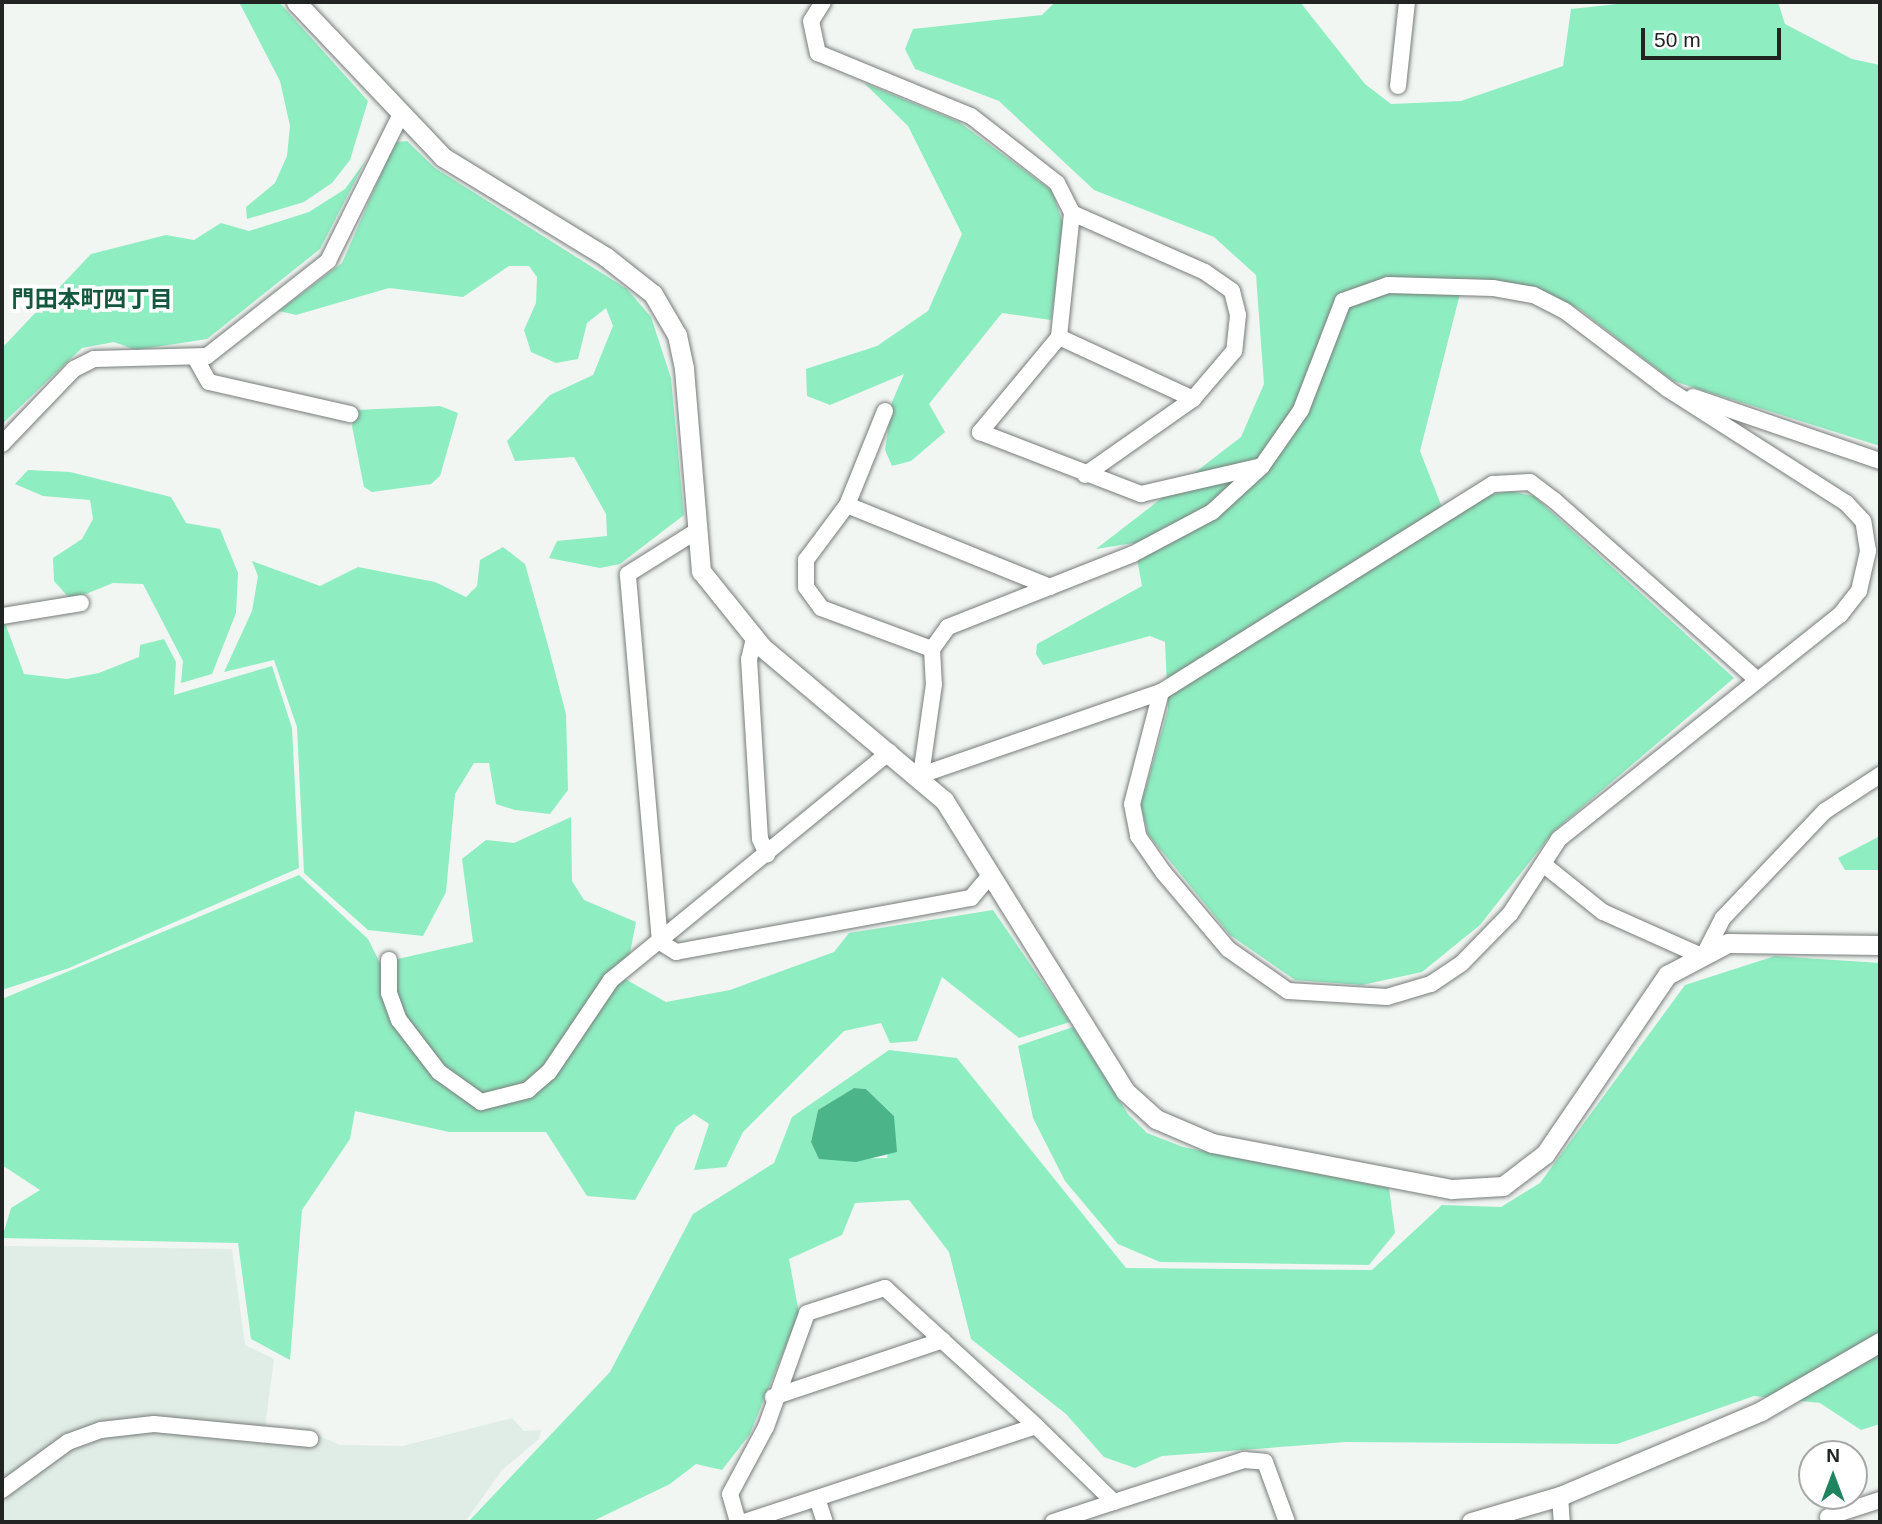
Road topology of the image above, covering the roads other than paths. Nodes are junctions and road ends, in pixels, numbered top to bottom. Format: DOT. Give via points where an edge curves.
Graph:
graph roads {
  1 [pos="296,2"];
  2 [pos="823,2"];
  3 [pos="1407,2"];
  4 [pos="1398,86"];
  5 [pos="401,114"];
  6 [pos="1072,213"];
  7 [pos="1059,338"];
  8 [pos="196,359"];
  9 [pos="1668,389"];
  10 [pos="1194,399"];
  11 [pos="885,411"];
  12 [pos="349,414"];
  13 [pos="2,444"];
  14 [pos="1880,461"];
  15 [pos="1262,466"];
  16 [pos="1086,475"];
  17 [pos="848,505"];
  18 [pos="695,532"];
  19 [pos="1050,587"];
  20 [pos="81,603"];
  21 [pos="2,616"];
  22 [pos="754,638"];
  23 [pos="932,649"];
  24 [pos="1754,677"];
  25 [pos="1161,692"];
  26 [pos="890,752"];
  27 [pos="921,775"];
  28 [pos="1880,775"];
  29 [pos="767,854"];
  30 [pos="1543,864"];
  31 [pos="991,874"];
  32 [pos="660,942"];
  33 [pos="1880,945"];
  34 [pos="1703,953"];
  35 [pos="388,960"];
  36 [pos="943,1340"];
  37 [pos="1880,1342"];
  38 [pos="773,1396"];
  39 [pos="1036,1426"];
  40 [pos="310,1439"];
  41 [pos="2,1490"];
  42 [pos="1560,1496"];
  43 [pos="817,1498"];
  44 [pos="1880,1500"];
  45 [pos="1114,1502"];
  46 [pos="1495,1520"];
  47 [pos="738,1522"];
  48 [pos="744,1522"];
  49 [pos="825,1522"];
  50 [pos="1054,1522"];
  51 [pos="1287,1522"];
  52 [pos="1471,1522"];
  53 [pos="1562,1522"];
  54 [pos="1830,1522"];
  1 -- 5 [label="street"];
  2 -- 6 [label="street" via="811,21 818,53 971,116 1057,183"];
  3 -- 4 [label="street"];
  5 -- 8 [label="street" via="328,261"];
  5 -- 18 [label="street" via="443,158 606,257 663,308 684,369"];
  6 -- 7 [label="street"];
  6 -- 10 [label="street" via="1205,272 1232,291 1238,315 1234,351"];
  7 -- 10 [label="street"];
  7 -- 16 [label="street" via="980,432"];
  8 -- 12 [label="street" via="209,382"];
  8 -- 13 [label="street" via="94,359 74,369"];
  9 -- 14 [label="street"];
  9 -- 15 [label="street" via="1565,311 1533,295 1388,285 1343,300 1301,410"];
  9 -- 24 [label="street" via="1863,521 1868,551 1859,591 1840,615"];
  10 -- 16 [label="street"];
  11 -- 17 [label="street"];
  15 -- 16 [label="street" via="1242,466 1162,494 1141,494"];
  15 -- 19 [label="street" via="1212,512 1133,554"];
  17 -- 19 [label="street"];
  17 -- 23 [label="street" via="806,560 806,587 821,608"];
  18 -- 22 [label="street" via="701,571"];
  18 -- 32 [label="street" via="628,574"];
  19 -- 23 [label="street" via="948,627"];
  20 -- 21 [label="street"];
  22 -- 26 [label="street"];
  22 -- 29 [label="street" via="749,659 760,839"];
  23 -- 27 [label="street" via="934,684"];
  24 -- 25 [label="street" via="1530,482 1493,484 1469,497"];
  24 -- 30 [label="street" via="1559,839"];
  25 -- 27 [label="street"];
  25 -- 30 [label="street" via="1132,804 1138,836 1228,949 1288,991 1387,997 1430,984 1462,963 1510,914"];
  26 -- 27 [label="street"];
  26 -- 29 [label="street"];
  27 -- 31 [label="street"];
  28 -- 34 [label="street" via="1825,811 1723,918"];
  29 -- 32 [label="street"];
  30 -- 34 [label="street" via="1603,912"];
  31 -- 32 [label="street" via="971,898 676,952"];
  31 -- 34 [label="street" via="1125,1091 1156,1119 1212,1143 1452,1189 1491,1189 1524,1177 1545,1154 1645,1000"];
  32 -- 35 [label="street" via="611,980 549,1072 528,1090 494,1103 462,1091 439,1072 399,1020 388,993"];
  33 -- 34 [label="street" via="1759,940"];
  36 -- 38 [label="street"];
  36 -- 38 [label="street" via="886,1288 807,1313"];
  36 -- 39 [label="street"];
  37 -- 42 [label="street" via="1761,1411"];
  38 -- 47 [label="street" via="766,1427 730,1494"];
  39 -- 43 [label="street"];
  39 -- 45 [label="street"];
  40 -- 41 [label="street" via="154,1424 102,1430 68,1442"];
  42 -- 46 [label="street"];
  42 -- 53 [label="street"];
  43 -- 48 [label="street"];
  43 -- 49 [label="street"];
  44 -- 54 [label="street" via="1828,1517"];
  45 -- 50 [label="street"];
  45 -- 51 [label="street" via="1244,1460 1265,1462"];
  46 -- 52 [label="street"];
}
